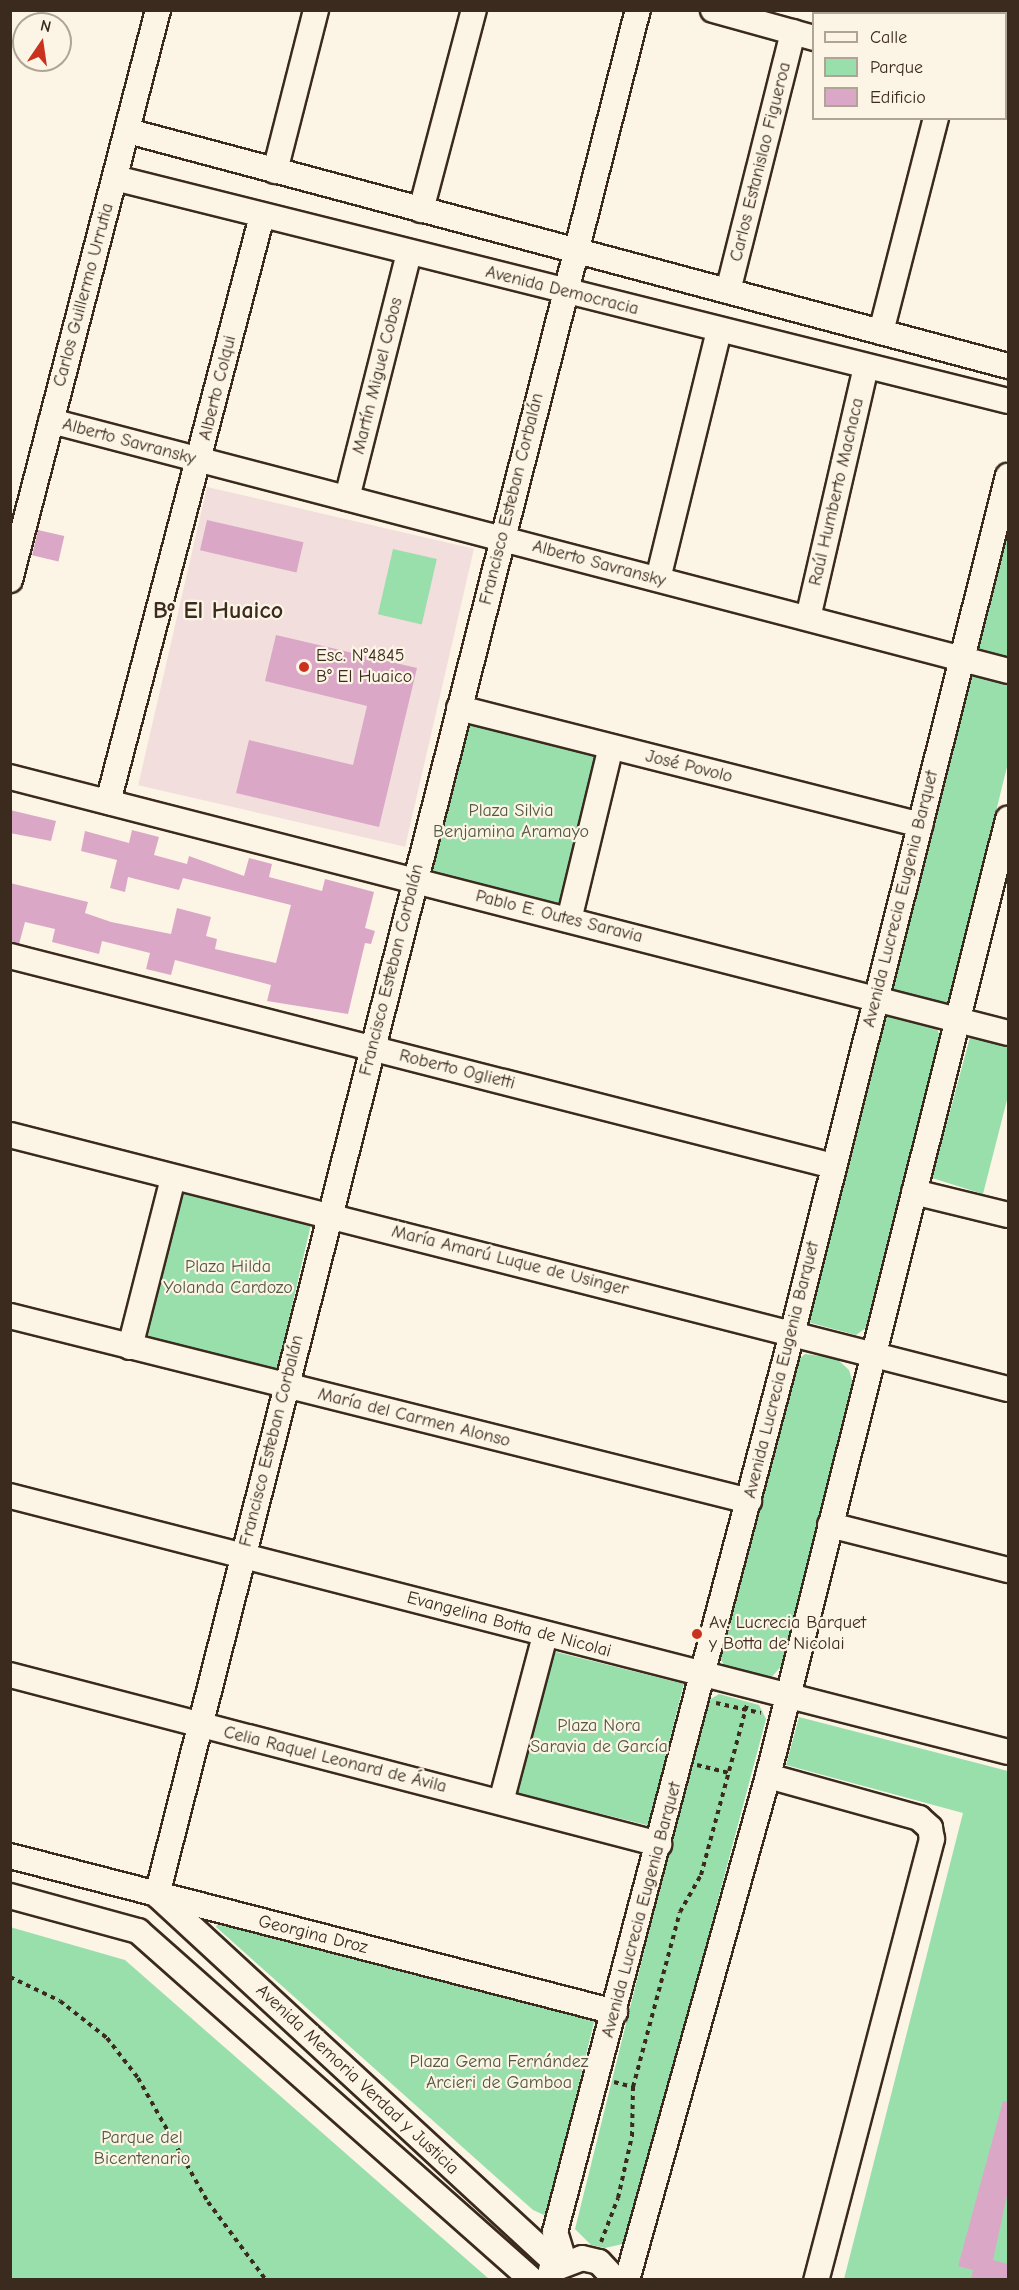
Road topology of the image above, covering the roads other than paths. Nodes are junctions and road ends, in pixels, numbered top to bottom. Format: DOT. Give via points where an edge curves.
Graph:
graph roads {
  1 [pos="158,10"];
  2 [pos="316,10"];
  3 [pos="474,10"];
  4 [pos="638,10"];
  5 [pos="713,10"];
  6 [pos="803,35"];
  7 [pos="935,120"];
  8 [pos="128,130"];
  9 [pos="275,171"];
  10 [pos="115,178"];
  11 [pos="421,210"];
  12 [pos="262,216"];
  13 [pos="576,251"];
  14 [pos="409,253"];
  15 [pos="728,291"];
  16 [pos="565,292"];
  17 [pos="719,330"];
  18 [pos="881,332"];
  19 [pos="1008,366"];
  20 [pos="866,367"];
  21 [pos="1008,401"];
  22 [pos="51,421"];
  23 [pos="200,460"];
  24 [pos="1008,476"];
  25 [pos="347,498"];
  26 [pos="502,539"];
  27 [pos="658,579"];
  28 [pos="10,580"];
  29 [pos="808,618"];
  30 [pos="961,658"];
  31 [pos="1008,671"];
  32 [pos="459,708"];
  33 [pos="611,747"];
  34 [pos="10,777"];
  35 [pos="108,802"];
  36 [pos="1008,819"];
  37 [pos="920,825"];
  38 [pos="1004,853"];
  39 [pos="415,880"];
  40 [pos="569,920"];
  41 [pos="10,956"];
  42 [pos="875,998"];
  43 [pos="957,1019"];
  44 [pos="1008,1033"];
  45 [pos="372,1049"];
  46 [pos="10,1136"];
  47 [pos="834,1166"];
  48 [pos="173,1178"];
  49 [pos="914,1192"];
  50 [pos="329,1215"];
  51 [pos="1008,1215"];
  52 [pos="10,1316"];
  53 [pos="792,1334"];
  54 [pos="130,1347"];
  55 [pos="873,1354"];
  56 [pos="286,1386"];
  57 [pos="1008,1389"];
  58 [pos="10,1496"];
  59 [pos="748,1501"];
  60 [pos="830,1525"];
  61 [pos="244,1556"];
  62 [pos="1008,1570"];
  63 [pos="545,1635"];
  64 [pos="10,1676"];
  65 [pos="704,1676"];
  66 [pos="786,1706"];
  67 [pos="199,1725"];
  68 [pos="1008,1752"];
  69 [pos="768,1776"];
  70 [pos="501,1802"];
  71 [pos="659,1845"];
  72 [pos="10,1856"];
  73 [pos="157,1895"];
  74 [pos="10,1896"];
  75 [pos="615,2012"];
  76 [pos="555,2269"];
  77 [pos="532,2280"];
  78 [pos="616,2280"];
  79 [pos="627,2280"];
  80 [pos="816,2280"];
  1 -- 8 [label="street, Carlos Guillermo Urrutia"];
  2 -- 9 [label="street"];
  3 -- 11 [label="street"];
  4 -- 13 [label="street, Francisco Esteban Corbalán"];
  5 -- 6 [label="street"];
  6 -- 15 [label="street, Carlos Estanislao Figueroa"];
  7 -- 18 [label="street"];
  8 -- 9 [label="street"];
  8 -- 10 [label="street, Carlos Guillermo Urrutia"];
  9 -- 11 [label="street"];
  10 -- 12 [label="street, Avenida Democracia"];
  10 -- 22 [label="street, Carlos Guillermo Urrutia"];
  11 -- 13 [label="street"];
  12 -- 14 [label="street, Avenida Democracia"];
  12 -- 23 [label="street, Alberto Colqui"];
  13 -- 15 [label="street"];
  13 -- 16 [label="street, Francisco Esteban Corbalán"];
  14 -- 16 [label="street, Avenida Democracia"];
  14 -- 25 [label="street, Martín Miguel Cobos"];
  15 -- 18 [label="street"];
  16 -- 17 [label="street, Avenida Democracia"];
  16 -- 26 [label="street, Francisco Esteban Corbalán"];
  17 -- 20 [label="street, Avenida Democracia"];
  17 -- 27 [label="street"];
  18 -- 19 [label="street"];
  20 -- 21 [label="street, Avenida Democracia"];
  20 -- 29 [label="street, Raúl Humberto Machaca"];
  22 -- 23 [label="street, Alberto Savransky"];
  22 -- 28 [label="street, Carlos Guillermo Urrutia"];
  23 -- 25 [label="street, Alberto Savransky"];
  23 -- 35 [label="street, Alberto Colqui"];
  24 -- 30 [label="street, Avenida Lucrecia Eugenia Barquet"];
  25 -- 26 [label="street, Alberto Savransky"];
  26 -- 27 [label="street, Alberto Savransky"];
  26 -- 32 [label="street, Francisco Esteban Corbalán"];
  27 -- 29 [label="street, Alberto Savransky"];
  29 -- 30 [label="street, Alberto Savransky"];
  30 -- 31 [label="street, Alberto Savransky"];
  30 -- 37 [label="street, Avenida Lucrecia Eugenia Barquet"];
  32 -- 33 [label="street, José Povolo"];
  32 -- 39 [label="street, Francisco Esteban Corbalán"];
  33 -- 37 [label="street, José Povolo"];
  33 -- 40 [label="street"];
  34 -- 35 [label="street, Pablo E. Outes Saravia"];
  35 -- 39 [label="street, Pablo E. Outes Saravia"];
  36 -- 38 [label="street"];
  37 -- 42 [label="street, Avenida Lucrecia Eugenia Barquet"];
  38 -- 43 [label="street"];
  39 -- 40 [label="street, Pablo E. Outes Saravia"];
  39 -- 45 [label="street, Francisco Esteban Corbalán"];
  40 -- 42 [label="street, Pablo E. Outes Saravia"];
  41 -- 45 [label="street, Roberto Oglietti"];
  42 -- 43 [label="street, Pablo E. Outes Saravia"];
  42 -- 47 [label="street, Avenida Lucrecia Eugenia Barquet"];
  43 -- 44 [label="street, Pablo E. Outes Saravia"];
  43 -- 49 [label="street"];
  45 -- 47 [label="street, Roberto Oglietti"];
  45 -- 50 [label="street, Francisco Esteban Corbalán"];
  46 -- 48 [label="street, María Amarú Luque de Usinger"];
  47 -- 53 [label="street, Avenida Lucrecia Eugenia Barquet"];
  48 -- 50 [label="street, María Amarú Luque de Usinger"];
  48 -- 54 [label="street"];
  49 -- 51 [label="street"];
  49 -- 55 [label="street"];
  50 -- 53 [label="street, María Amarú Luque de Usinger"];
  50 -- 56 [label="street, Francisco Esteban Corbalán"];
  52 -- 54 [label="street, María del Carmen Alonso"];
  53 -- 55 [label="street, María Amarú Luque de Usinger"];
  53 -- 59 [label="street, Avenida Lucrecia Eugenia Barquet"];
  54 -- 56 [label="street, María del Carmen Alonso"];
  55 -- 57 [label="street, María Amarú Luque de Usinger"];
  55 -- 60 [label="street"];
  56 -- 59 [label="street, María del Carmen Alonso"];
  56 -- 61 [label="street, Francisco Esteban Corbalán"];
  58 -- 61 [label="street, Evangelina Botta de Nicolai"];
  59 -- 65 [label="street, Avenida Lucrecia Eugenia Barquet"];
  60 -- 62 [label="street"];
  60 -- 66 [label="street"];
  61 -- 63 [label="street, Evangelina Botta de Nicolai"];
  61 -- 67 [label="street, Francisco Esteban Corbalán"];
  63 -- 65 [label="street, Evangelina Botta de Nicolai"];
  63 -- 70 [label="street"];
  64 -- 67 [label="street, Celia Raquel Leonard de Ávila"];
  65 -- 66 [label="street, Evangelina Botta de Nicolai" via="749,1698"];
  65 -- 71 [label="street, Avenida Lucrecia Eugenia Barquet"];
  66 -- 68 [label="street, Evangelina Botta de Nicolai"];
  66 -- 69 [label="street"];
  67 -- 70 [label="street, Celia Raquel Leonard de Ávila"];
  67 -- 73 [label="street, Francisco Esteban Corbalán"];
  69 -- 79 [label="street"];
  69 -- 80 [label="street" via="919,1818 930,1828 932,1839"];
  70 -- 71 [label="street, Celia Raquel Leonard de Ávila"];
  71 -- 75 [label="street, Avenida Lucrecia Eugenia Barquet"];
  72 -- 73 [label="street, Georgina Droz"];
  73 -- 75 [label="street, Georgina Droz"];
  73 -- 76 [label="street, Avenida Memoria Verdad y Justicia"];
  74 -- 77 [label="street, Avenida Memoria Verdad y Justicia" via="138,1931"];
  75 -- 76 [label="street, Avenida Lucrecia Eugenia Barquet" via="555,2232"];
  76 -- 78 [label="street" via="599,2262"];
}
